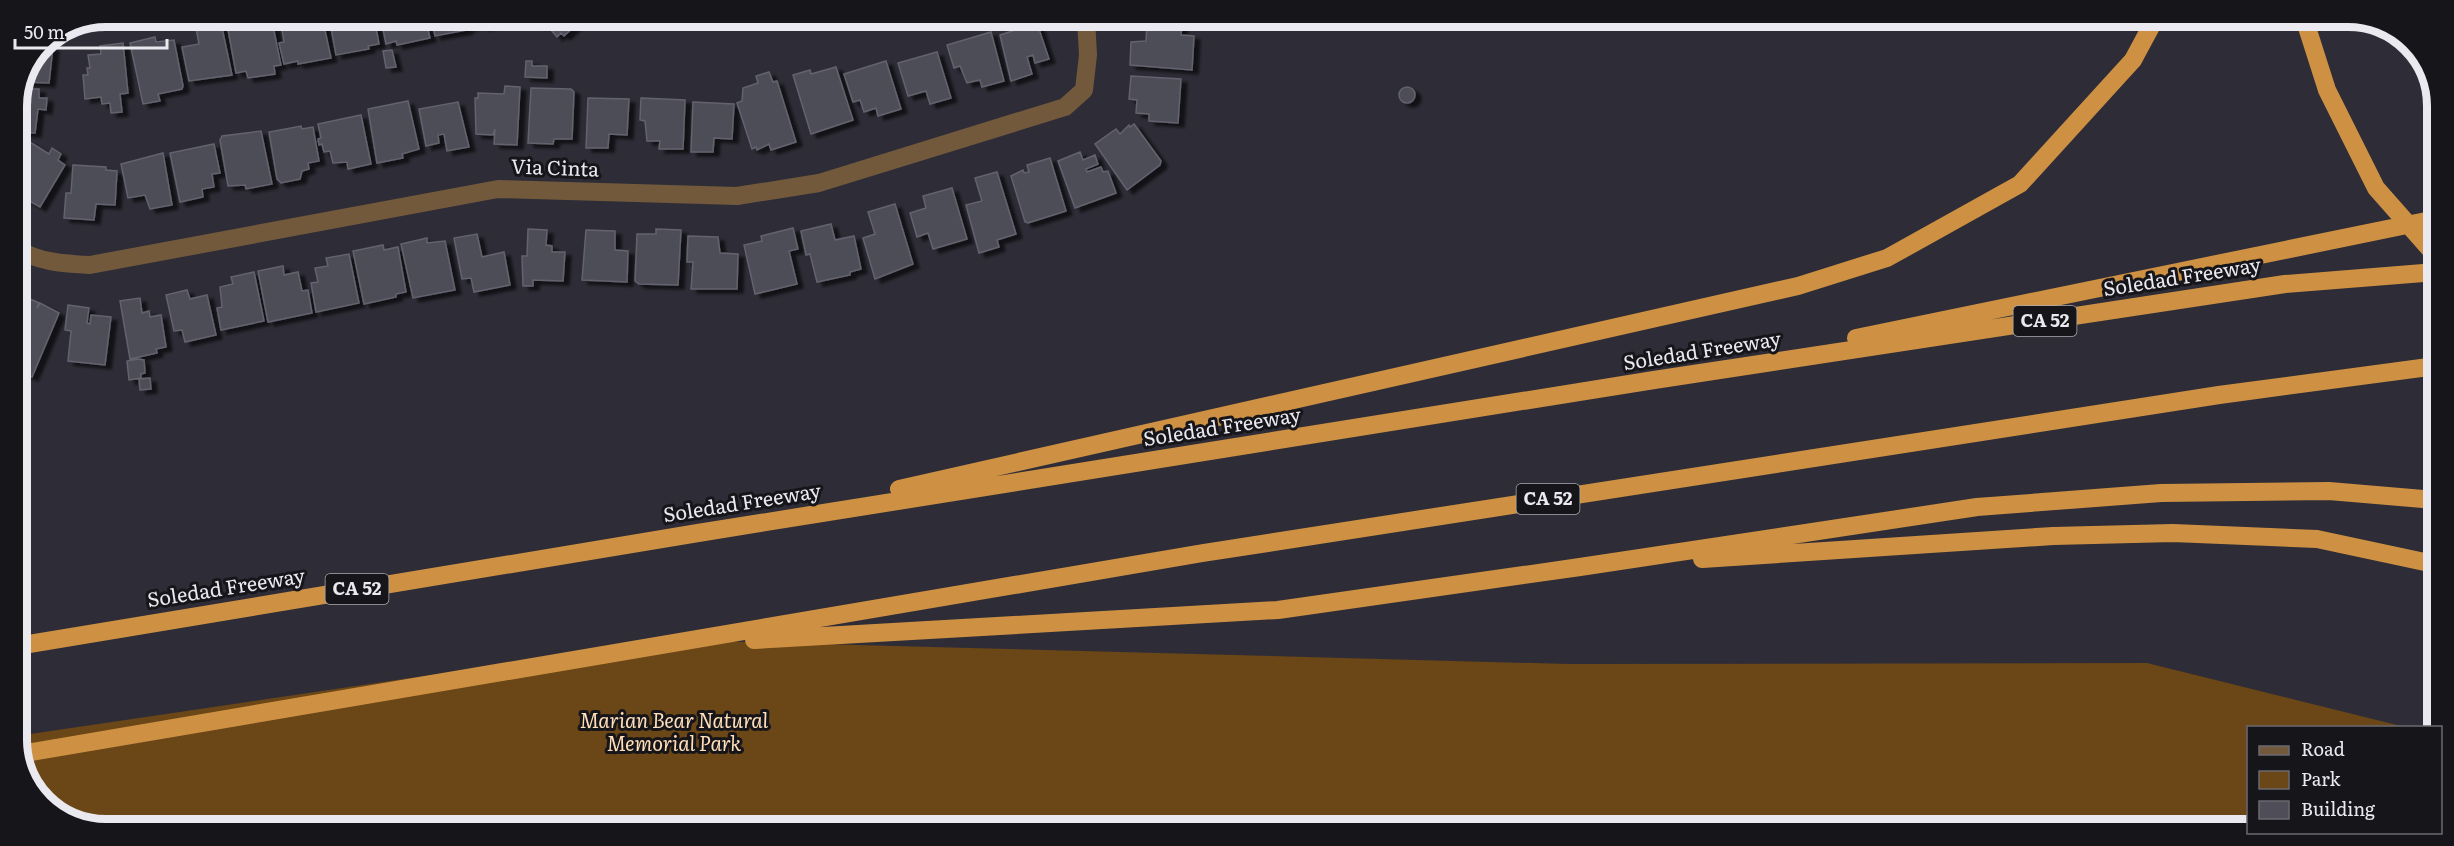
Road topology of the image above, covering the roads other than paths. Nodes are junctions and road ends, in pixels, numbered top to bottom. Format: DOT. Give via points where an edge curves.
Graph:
graph roads {
  1 [pos="1086,27"];
  2 [pos="2151,27"];
  3 [pos="2307,27"];
  4 [pos="2427,221"];
  5 [pos="2427,246"];
  6 [pos="27,253"];
  7 [pos="2427,274"];
  8 [pos="2427,367"];
  9 [pos="1654,380"];
  10 [pos="2427,499"];
  11 [pos="698,533"];
  12 [pos="2427,562"];
  13 [pos="1580,567"];
  14 [pos="27,644"];
  15 [pos="662,646"];
  16 [pos="29,753"];
  1 -- 6 [label="street, Via Cinta" via="1084,90 1065,107 819,183 737,196 498,189 90,265 64,264"];
  2 -- 11 [label="highway" via="2133,60 2020,184 1887,258 1798,286 1074,452"];
  3 -- 5 [label="highway" via="2327,90 2376,188"];
  4 -- 9 [label="highway"];
  7 -- 9 [label="highway, Soledad Freeway / CA 52" via="2285,284"];
  8 -- 15 [label="highway, CA 52" via="2219,394 1203,553"];
  9 -- 11 [label="highway, Soledad Freeway / CA 52"];
  10 -- 13 [label="highway" via="2329,491 2161,493 1977,507"];
  11 -- 14 [label="highway, Soledad Freeway / CA 52"];
  12 -- 13 [label="highway" via="2317,539 2173,533 2053,536"];
  13 -- 15 [label="highway" via="1278,610"];
  15 -- 16 [label="highway, CA 52"];
}
